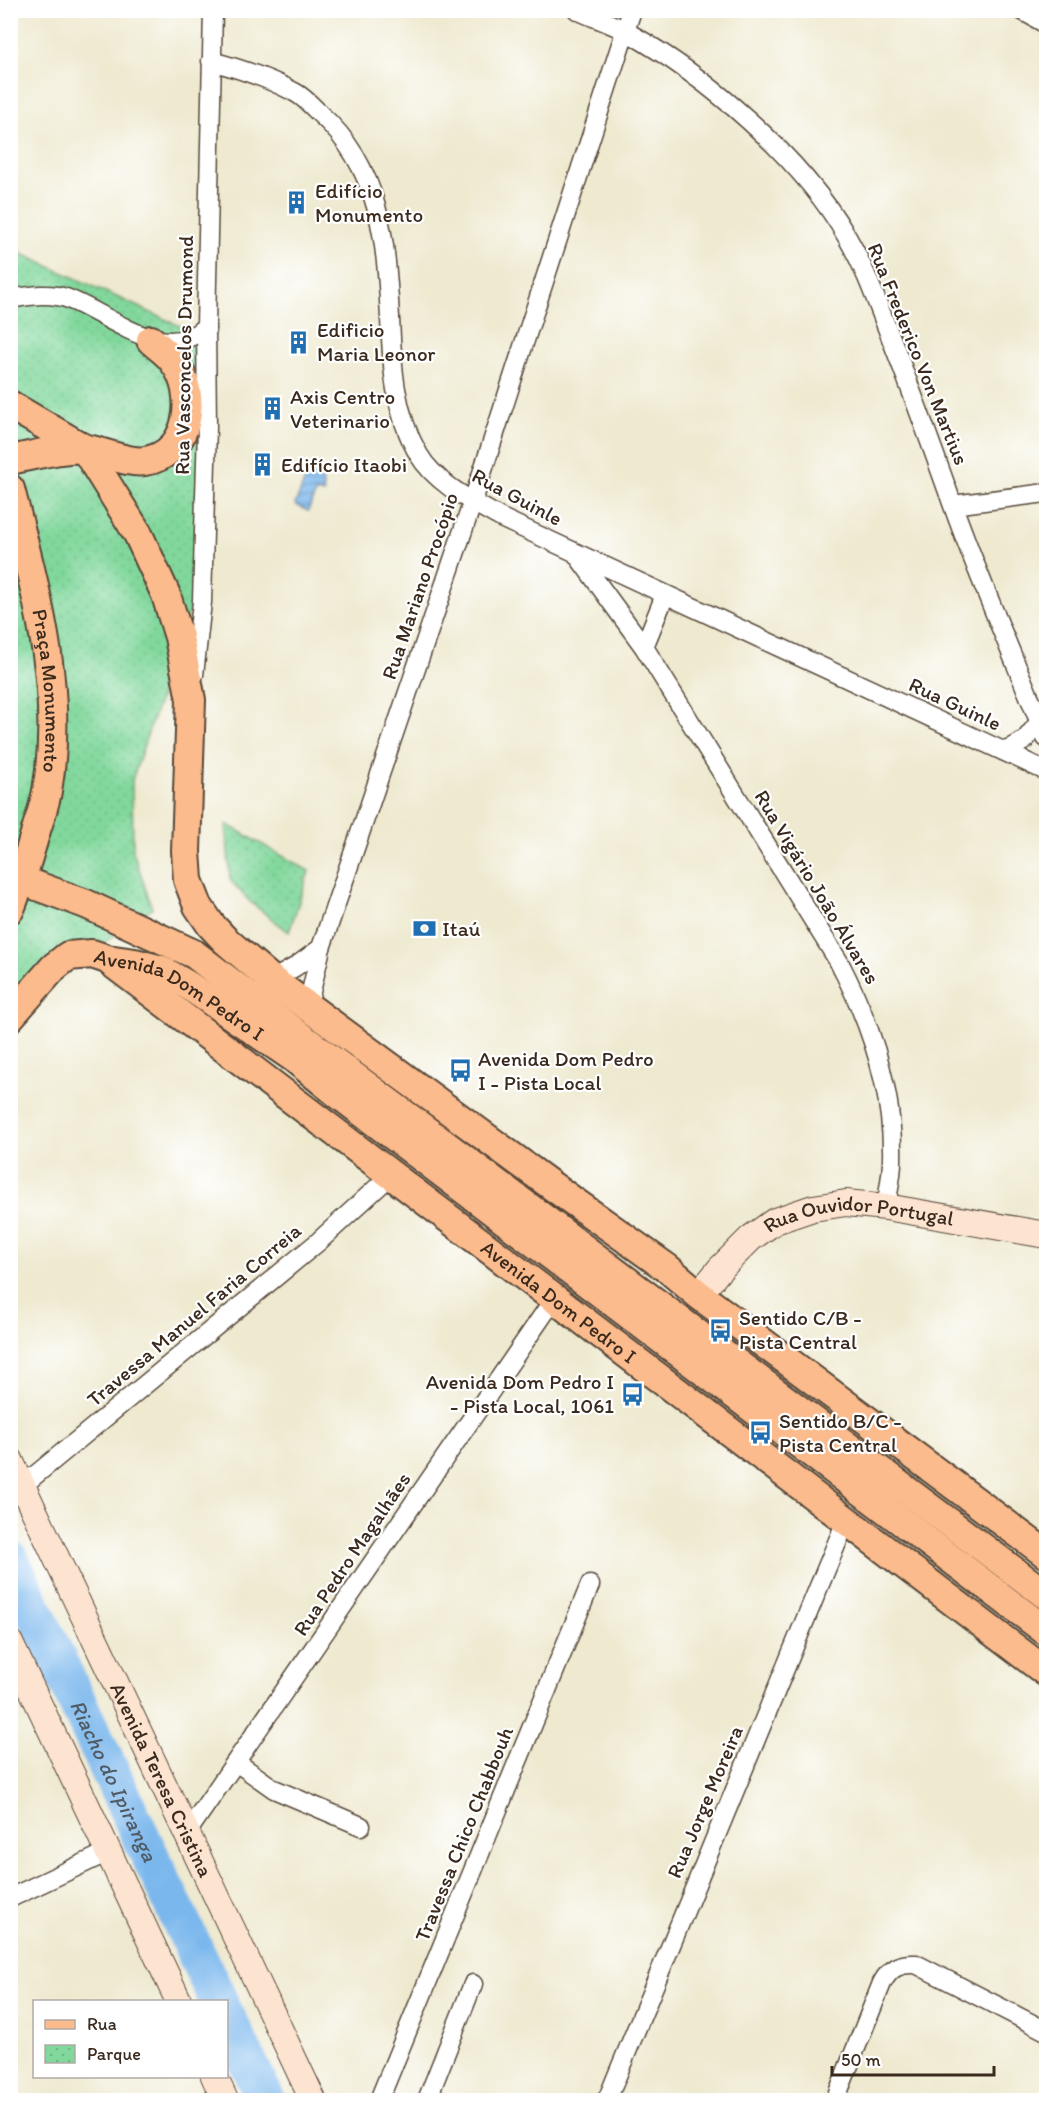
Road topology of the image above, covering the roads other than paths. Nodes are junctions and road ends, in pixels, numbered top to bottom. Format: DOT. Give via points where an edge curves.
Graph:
graph roads {
  1 [pos="213,10"];
  2 [pos="577,10"];
  3 [pos="632,10"];
  4 [pos="1021,10"];
  5 [pos="1047,24"];
  6 [pos="626,31"];
  7 [pos="211,61"];
  8 [pos="10,299"];
  9 [pos="206,326"];
  10 [pos="151,340"];
  11 [pos="10,405"];
  12 [pos="85,449"];
  13 [pos="10,460"];
  14 [pos="10,489"];
  15 [pos="1047,493"];
  16 [pos="473,501"];
  17 [pos="952,505"];
  18 [pos="576,554"];
  19 [pos="665,595"];
  20 [pos="644,646"];
  21 [pos="191,700"];
  22 [pos="1040,721"];
  23 [pos="1047,738"];
  24 [pos="1005,752"];
  25 [pos="1047,771"];
  26 [pos="16,878"];
  27 [pos="10,909"];
  28 [pos="321,948"];
  29 [pos="107,959"];
  30 [pos="273,981"];
  31 [pos="245,994"];
  32 [pos="308,1005"];
  33 [pos="10,1017"];
  34 [pos="297,1047"];
  35 [pos="289,1098"];
  36 [pos="391,1175"];
  37 [pos="886,1207"];
  38 [pos="1047,1235"];
  39 [pos="699,1295"];
  40 [pos="554,1299"];
  41 [pos="10,1460"];
  42 [pos="22,1486"];
  43 [pos="846,1521"];
  44 [pos="1047,1554"];
  45 [pos="590,1585"];
  46 [pos="1047,1595"];
  47 [pos="1047,1630"];
  48 [pos="10,1643"];
  49 [pos="1047,1672"];
  50 [pos="236,1762"];
  51 [pos="361,1826"];
  52 [pos="186,1834"];
  53 [pos="108,1852"];
  54 [pos="10,1898"];
  55 [pos="473,1984"];
  56 [pos="179,2000"];
  57 [pos="1047,2031"];
  58 [pos="215,2078"];
  59 [pos="225,2100"];
  60 [pos="313,2100"];
  61 [pos="379,2100"];
  62 [pos="427,2100"];
  63 [pos="607,2100"];
  64 [pos="835,2100"];
  1 -- 7 [label="street, Rua Vasconcelos Drumond"];
  2 -- 6 [label="street, Rua Frederico Von Martius"];
  3 -- 6 [label="street, Rua Mariano Procópio"];
  4 -- 5 [label="street"];
  6 -- 16 [label="street, Rua Mariano Procópio"];
  6 -- 17 [label="street, Rua Frederico Von Martius" via="683,66 729,104 781,151 823,201 847,236 867,277 915,397"];
  7 -- 9 [label="street, Rua Vasconcelos Drumond"];
  7 -- 16 [label="street, Rua Guinle" via="255,73 298,94 335,127 360,162 376,200 387,263 392,375 402,421 419,456 443,482"];
  8 -- 10 [label="street" via="46,295 65,298"];
  9 -- 10 [label="street" via="183,341"];
  9 -- 21 [label="street, Rua Vasconcelos Drumond" via="202,602"];
  10 -- 12 [label="main road" via="174,362 186,384 187,417 176,444 161,457 142,462"];
  11 -- 12 [label="main road"];
  12 -- 13 [label="main road"];
  12 -- 21 [label="main road" via="138,534 166,595"];
  14 -- 26 [label="main road, Praça Monumento" via="50,665 53,726 47,792"];
  15 -- 17 [label="street"];
  16 -- 18 [label="street, Rua Guinle"];
  16 -- 28 [label="street, Rua Mariano Procópio"];
  17 -- 22 [label="street, Rua Frederico Von Martius"];
  18 -- 19 [label="street, Rua Guinle"];
  18 -- 20 [label="street, Rua Vigário João Álvares"];
  19 -- 20 [label="street"];
  19 -- 24 [label="street, Rua Guinle"];
  20 -- 37 [label="street, Rua Vigário João Álvares" via="839,962 856,996 883,1078 891,1124 892,1163"];
  21 -- 30 [label="main road" via="186,851 189,880 198,906 211,925"];
  22 -- 23 [label="street, Rua Frederico Von Martius"];
  22 -- 24 [label="street" via="1025,740"];
  24 -- 25 [label="street, Rua Guinle"];
  26 -- 27 [label="main road, Praça Monumento"];
  26 -- 31 [label="main road, Avenida Dom Pedro I" via="86,904 194,954"];
  28 -- 30 [label="street"];
  28 -- 32 [label="street, Rua Mariano Procópio"];
  29 -- 33 [label="main road" via="92,954 68,956"];
  29 -- 34 [label="main road, Avenida Dom Pedro I" via="162,970"];
  29 -- 35 [label="main road, Avenida Dom Pedro I"];
  30 -- 31 [label="street"];
  30 -- 32 [label="main road"];
  31 -- 34 [label="main road, Avenida Dom Pedro I"];
  32 -- 34 [label="main road"];
  32 -- 39 [label="main road"];
  34 -- 35 [label="main road"];
  34 -- 46 [label="main road, Avenida Dom Pedro I"];
  34 -- 47 [label="main road, Avenida Dom Pedro I" via="337,1093"];
  35 -- 36 [label="main road, Avenida Dom Pedro I"];
  36 -- 40 [label="main road, Avenida Dom Pedro I"];
  36 -- 42 [label="street, Travessa Manuel Faria Correia" via="318,1242"];
  37 -- 38 [label="main road, Rua Ouvidor Portugal"];
  37 -- 39 [label="main road, Rua Ouvidor Portugal" via="846,1203 813,1208 774,1221 751,1238"];
  39 -- 44 [label="main road"];
  40 -- 43 [label="main road, Avenida Dom Pedro I"];
  40 -- 50 [label="street, Rua Pedro Magalhães"];
  41 -- 42 [label="main road, Avenida Teresa Cristina"];
  42 -- 52 [label="main road, Avenida Teresa Cristina"];
  43 -- 49 [label="main road, Avenida Dom Pedro I"];
  43 -- 63 [label="street, Rua Jorge Moreira"];
  45 -- 61 [label="street, Travessa Chico Chabbouh"];
  48 -- 53 [label="main road"];
  50 -- 51 [label="street" via="274,1789"];
  50 -- 52 [label="street, Rua Pedro Magalhães"];
  52 -- 60 [label="main road, Avenida Teresa Cristina"];
  53 -- 54 [label="street"];
  53 -- 56 [label="main road"];
  55 -- 62 [label="street"];
  57 -- 64 [label="street" via="916,1964 906,1963 889,1971 882,1983"];
  58 -- 59 [label="main road"];
}
